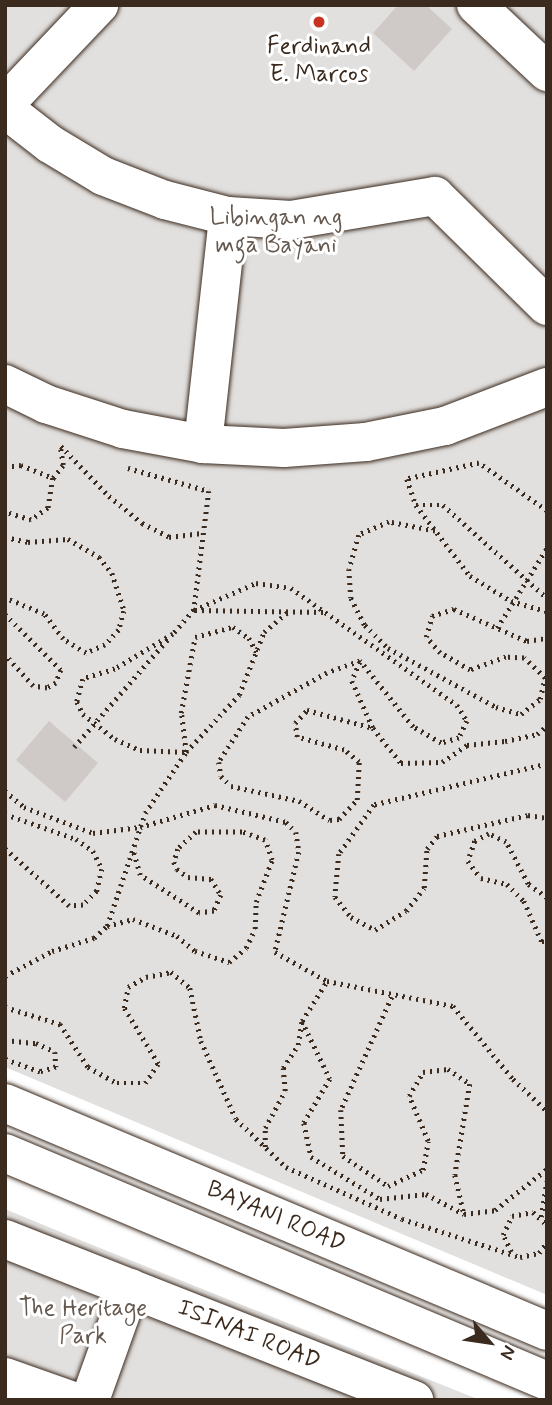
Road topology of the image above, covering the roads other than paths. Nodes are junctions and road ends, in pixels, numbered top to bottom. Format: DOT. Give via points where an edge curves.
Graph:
graph roads {
  1 [pos="99,5"];
  2 [pos="475,5"];
  3 [pos="547,72"];
  4 [pos="5,106"];
  5 [pos="228,216"];
  6 [pos="547,306"];
  7 [pos="5,384"];
  8 [pos="547,387"];
  9 [pos="203,444"];
  10 [pos="5,1103"];
  11 [pos="5,1153"];
  12 [pos="5,1239"];
  13 [pos="130,1288"];
  14 [pos="543,1320"];
  15 [pos="5,1377"];
  16 [pos="547,1381"];
  17 [pos="70,1400"];
  18 [pos="90,1400"];
  19 [pos="414,1400"];
  1 -- 4 [label="main road"];
  2 -- 3 [label="main road"];
  4 -- 5 [label="main road" via="50,144 103,176 165,200"];
  5 -- 6 [label="main road" via="291,220 435,196"];
  5 -- 9 [label="main road"];
  7 -- 9 [label="main road" via="46,404 123,429"];
  8 -- 9 [label="main road" via="445,426 366,442 284,448"];
  10 -- 14 [label="main road, BAYANI ROAD"];
  11 -- 16 [label="main road, BAYANI ROAD"];
  12 -- 13 [label="main road, ISINAI ROAD"];
  13 -- 18 [label="main road"];
  13 -- 19 [label="main road, ISINAI ROAD"];
  15 -- 17 [label="main road"];
}
